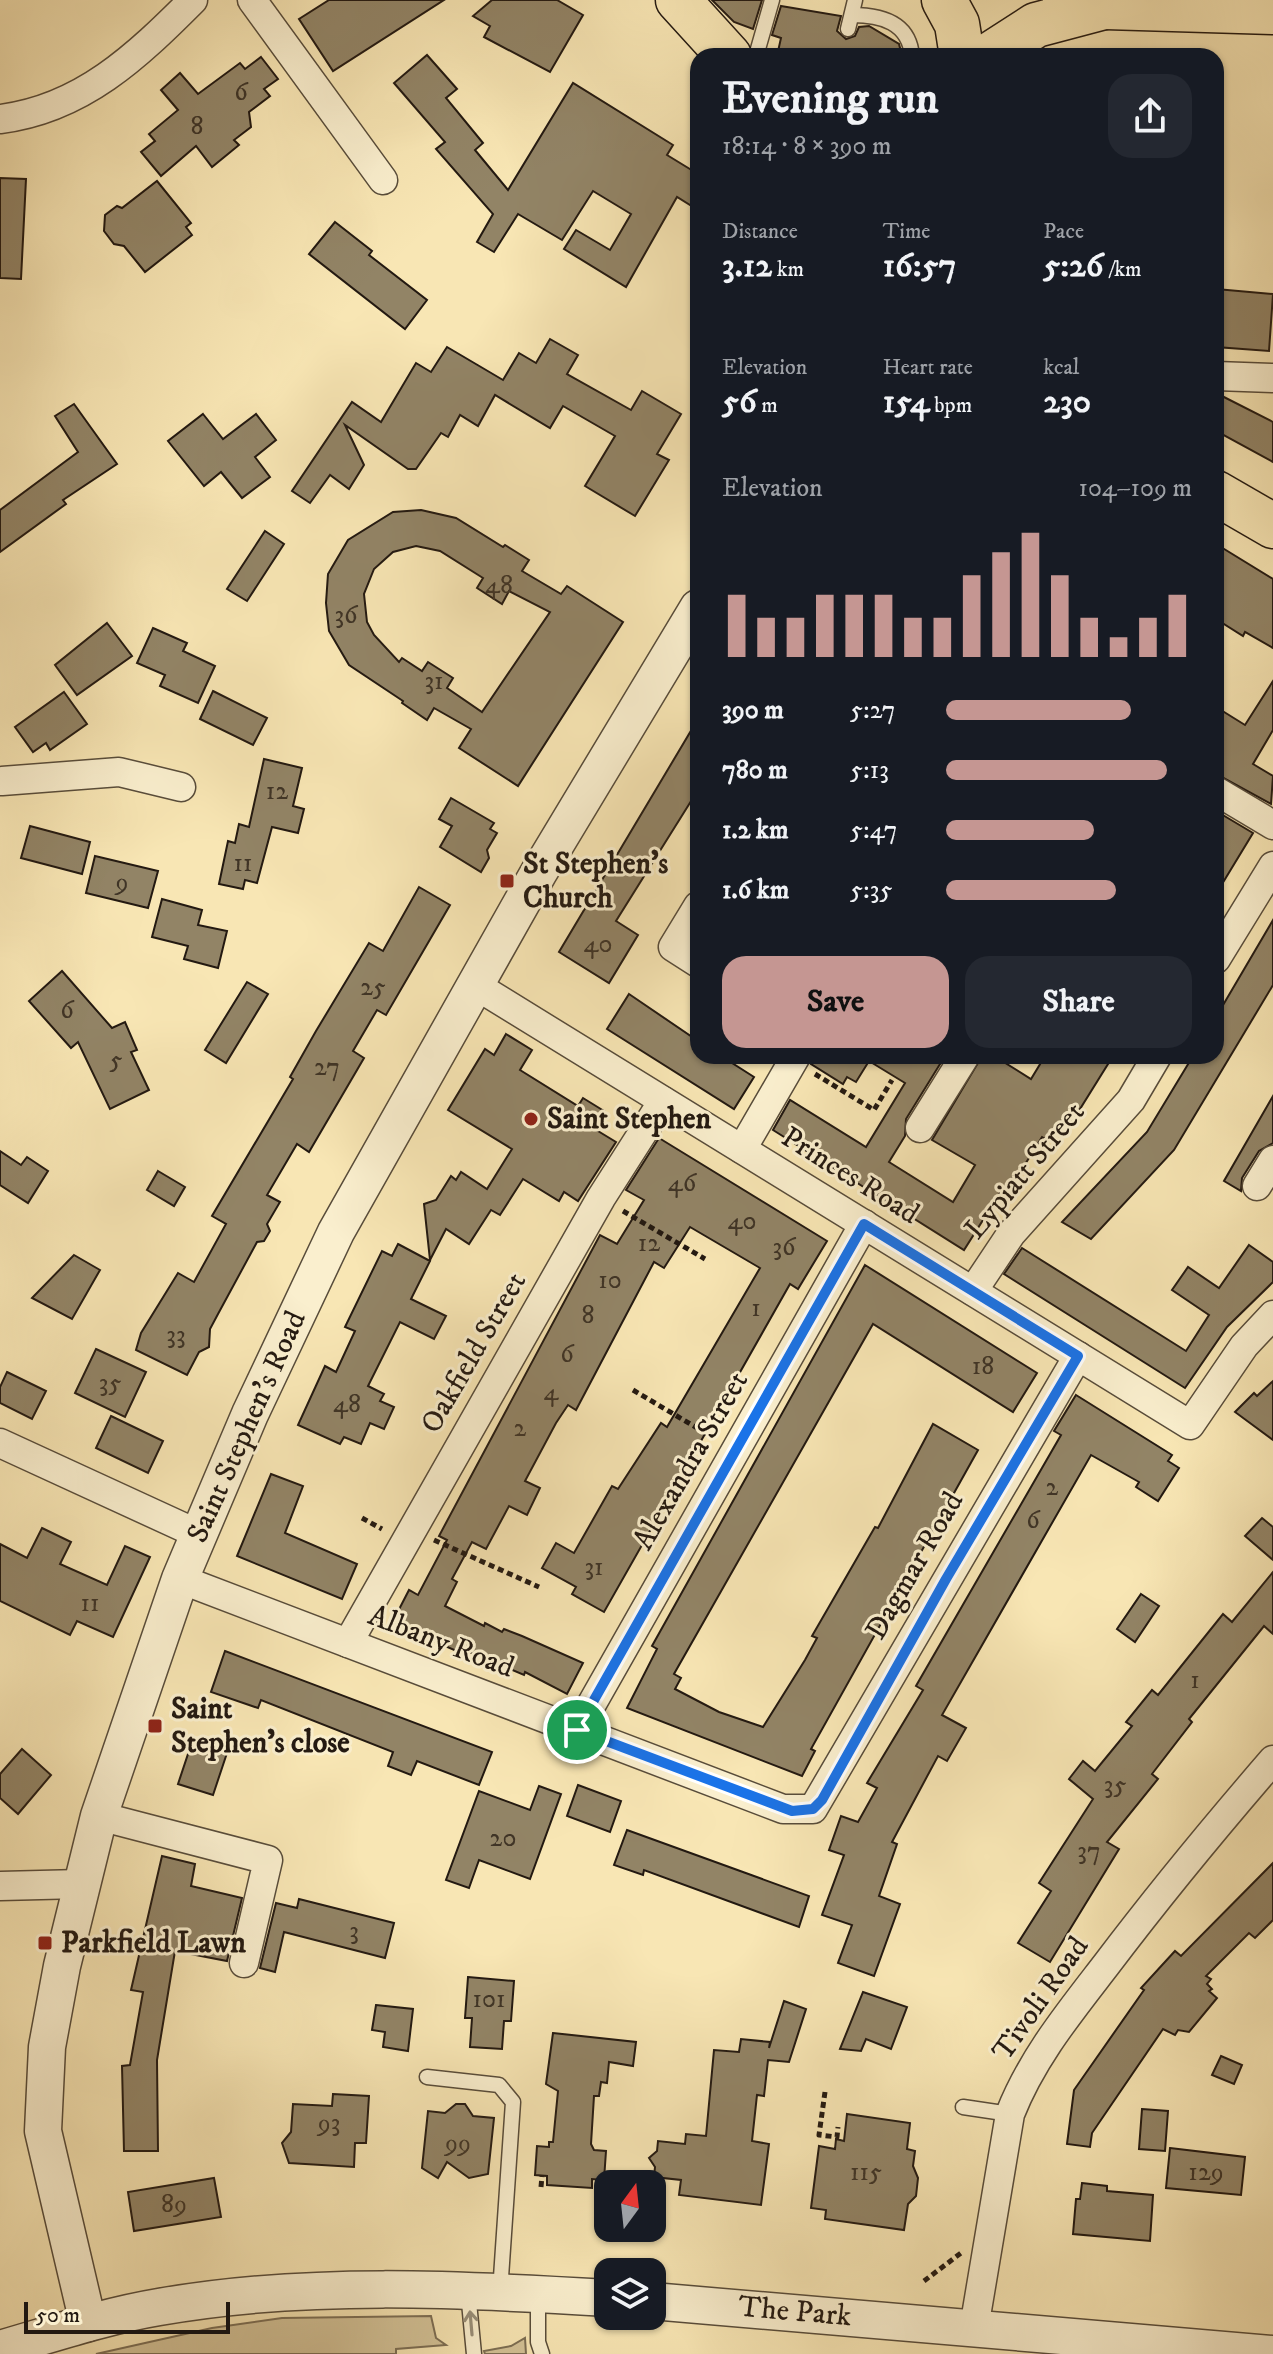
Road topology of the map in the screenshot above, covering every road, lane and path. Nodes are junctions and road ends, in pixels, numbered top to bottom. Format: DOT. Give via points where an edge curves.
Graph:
graph roads {
  1 [pos="193,0"];
  2 [pos="252,0"];
  3 [pos="678,0"];
  4 [pos="772,0"];
  5 [pos="944,0"];
  6 [pos="1086,3"];
  7 [pos="1273,12"];
  8 [pos="852,15"];
  9 [pos="722,48"];
  10 [pos="758,48"];
  11 [pos="910,48"];
  12 [pos="961,48"];
  13 [pos="1000,48"];
  14 [pos="0,119"];
  15 [pos="383,180"];
  16 [pos="1224,376"];
  17 [pos="1273,378"];
  18 [pos="1224,498"];
  19 [pos="1273,526"];
  20 [pos="690,622"];
  21 [pos="1,781"];
  22 [pos="181,787"];
  23 [pos="1224,796"];
  24 [pos="1273,825"];
  25 [pos="1273,866"];
  26 [pos="690,919"];
  27 [pos="1224,946"];
  28 [pos="690,958"];
  29 [pos="475,985"];
  30 [pos="792,1064"];
  31 [pos="804,1064"];
  32 [pos="960,1064"];
  33 [pos="1152,1064"];
  34 [pos="892,1080"];
  35 [pos="663,1101"];
  36 [pos="920,1128"];
  37 [pos="742,1149"];
  38 [pos="1273,1160"];
  39 [pos="1257,1186"];
  40 [pos="601,1198"];
  41 [pos="864,1224"];
  42 [pos="705,1259"];
  43 [pos="973,1291"];
  44 [pos="1273,1315"];
  45 [pos="1078,1356"];
  46 [pos="633,1390"];
  47 [pos="0,1443"];
  48 [pos="736,1451"];
  49 [pos="362,1518"];
  50 [pos="398,1531"];
  51 [pos="198,1534"];
  52 [pos="180,1579"];
  53 [pos="539,1587"];
  54 [pos="348,1643"];
  55 [pos="577,1730"];
  56 [pos="1273,1760"];
  57 [pos="813,1809"];
  58 [pos="99,1816"];
  59 [pos="81,1884"];
  60 [pos="0,1886"];
  61 [pos="244,1963"];
  62 [pos="427,2077"];
  63 [pos="825,2092"];
  64 [pos="963,2107"];
  65 [pos="1010,2114"];
  66 [pos="838,2127"];
  67 [pos="542,2176"];
  68 [pos="541,2187"];
  69 [pos="484,2292"];
  70 [pos="538,2293"];
  71 [pos="594,2297"];
  72 [pos="666,2302"];
  73 [pos="88,2323"];
  74 [pos="995,2333"];
  75 [pos="0,2349"];
  76 [pos="474,2354"];
  77 [pos="542,2354"];
  78 [pos="1272,2354"];
  1 -- 14 [label="street" via="142,51 97,85 50,107"];
  2 -- 15 [label="street"];
  3 -- 9 [label="highway"];
  4 -- 10 [label="lane"];
  5 -- 12 [label="highway" via="957,24"];
  6 -- 7 [label="highway"];
  6 -- 13 [label="highway"];
  8 -- 11 [label="lane" via="873,15 897,25"];
  16 -- 17 [label="street"];
  18 -- 19 [label="highway"];
  20 -- 29 [label="street, Saint Stephen's Road"];
  21 -- 22 [label="street" via="119,772"];
  23 -- 24 [label="street"];
  25 -- 27 [label="street"];
  26 -- 28 [label="street" via="673,947"];
  29 -- 35 [label="street, Princes Road"];
  29 -- 51 [label="street, Saint Stephen's Road" via="336,1232"];
  30 -- 37 [label="street"];
  31 -- 34 [label="path" via="874,1110"];
  32 -- 36 [label="street"];
  33 -- 43 [label="street, Lypiatt Street" via="1131,1100 1011,1234"];
  35 -- 37 [label="street, Princes Road"];
  35 -- 40 [label="street, Oakfield Street"];
  37 -- 41 [label="street, Princes Road"];
  38 -- 39 [label="street"];
  40 -- 42 [label="path"];
  40 -- 50 [label="street, Oakfield Street"];
  41 -- 43 [label="street, Princes Road"];
  41 -- 48 [label="street, Alexandra Street"];
  43 -- 45 [label="street, Princes Road"];
  44 -- 45 [label="street, Princes Road" via="1244,1346 1190,1425"];
  45 -- 57 [label="street, Dagmar Road"];
  46 -- 48 [label="path"];
  47 -- 51 [label="street"];
  48 -- 55 [label="street, Alexandra Street"];
  49 -- 50 [label="path"];
  50 -- 53 [label="path"];
  50 -- 54 [label="street, Oakfield Street"];
  51 -- 52 [label="street, Saint Stephen's Road"];
  52 -- 54 [label="street, Albany Road"];
  52 -- 58 [label="street, Saint Stephen's Road"];
  54 -- 55 [label="street, Albany Road"];
  55 -- 57 [label="street, Albany Road" via="783,1809"];
  56 -- 65 [label="street, Tivoli Road" via="1176,1873 1045,2045"];
  58 -- 59 [label="street, Saint Stephen's Road"];
  58 -- 61 [label="street" via="268,1860"];
  59 -- 60 [label="street"];
  59 -- 73 [label="street, Saint Stephen's Road" via="47,2047 43,2131"];
  62 -- 69 [label="lane" via="499,2085 513,2102"];
  63 -- 66 [label="path" via="819,2135 837,2137"];
  64 -- 65 [label="lane"];
  65 -- 74 [label="street, Tivoli Road"];
  67 -- 68 [label="path"];
  69 -- 70 [label="street"];
  69 -- 73 [label="street" via="373,2289 268,2294 159,2307"];
  76 -- 69 [label="lane, one-way"];
  70 -- 71 [label="street"];
  70 -- 77 [label="lane"];
  72 -- 74 [label="street, The Park"];
  73 -- 75 [label="street"];
  74 -- 78 [label="street, The Park"];
}
